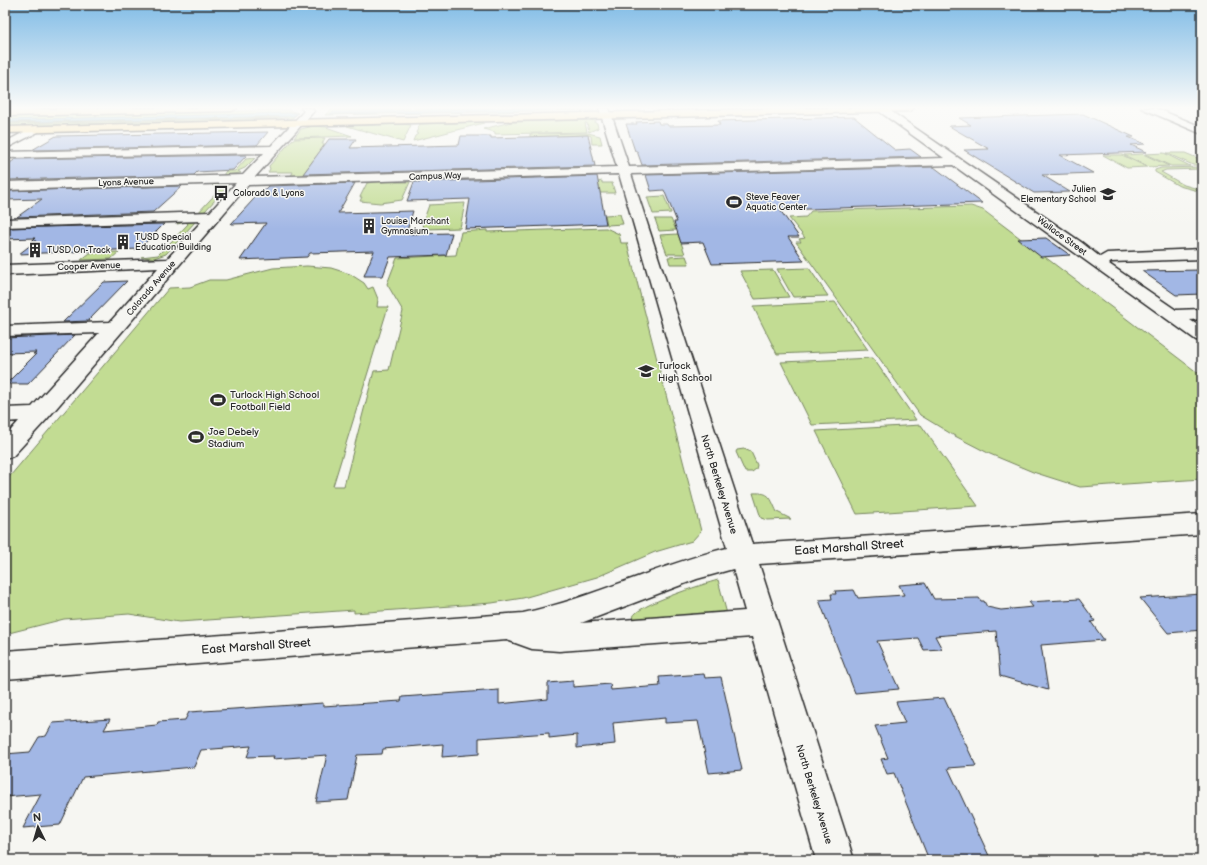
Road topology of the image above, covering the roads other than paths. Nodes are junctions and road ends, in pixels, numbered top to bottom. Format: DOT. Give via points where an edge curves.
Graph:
graph roads {
  1 [pos="617,148"];
  2 [pos="938,148"];
  3 [pos="275,149"];
  4 [pos="5,155"];
  5 [pos="956,161"];
  6 [pos="624,171"];
  7 [pos="247,180"];
  8 [pos="5,186"];
  9 [pos="214,216"];
  10 [pos="5,223"];
  11 [pos="1202,254"];
  12 [pos="173,264"];
  13 [pos="1100,265"];
  14 [pos="5,270"];
  15 [pos="1202,314"];
  16 [pos="1173,316"];
  17 [pos="117,326"];
  18 [pos="5,331"];
  19 [pos="1202,336"];
  20 [pos="39,414"];
  21 [pos="5,415"];
  22 [pos="5,451"];
  23 [pos="1202,524"];
  24 [pos="742,556"];
  25 [pos="762,623"];
  26 [pos="507,628"];
  27 [pos="5,665"];
  28 [pos="835,860"];
  1 -- 6 [label="street, North Berkeley Avenue"];
  2 -- 5 [label="street, Wallace Street"];
  3 -- 4 [label="street"];
  3 -- 7 [label="street, Colorado Avenue"];
  5 -- 6 [label="street, Campus Way"];
  5 -- 13 [label="street, Wallace Street" via="1076,245"];
  6 -- 7 [label="street, Campus Way"];
  6 -- 24 [label="street, North Berkeley Avenue"];
  7 -- 8 [label="street, Lyons Avenue"];
  7 -- 9 [label="street, Colorado Avenue"];
  9 -- 10 [label="street"];
  9 -- 12 [label="street, Colorado Avenue"];
  11 -- 13 [label="street" via="1107,258"];
  12 -- 14 [label="street, Cooper Avenue"];
  12 -- 17 [label="street, Colorado Avenue"];
  13 -- 16 [label="street, Wallace Street"];
  15 -- 16 [label="street"];
  16 -- 19 [label="street, Wallace Street"];
  17 -- 18 [label="street"];
  17 -- 20 [label="street, Colorado Avenue"];
  20 -- 21 [label="street"];
  20 -- 22 [label="street, Colorado Avenue"];
  23 -- 24 [label="street, East Marshall Street" via="770,552"];
  24 -- 25 [label="street, North Berkeley Avenue"];
  24 -- 26 [label="street, East Marshall Street" via="714,562 569,615"];
  25 -- 26 [label="street, East Marshall Street" via="559,638 532,636"];
  25 -- 28 [label="street, North Berkeley Avenue"];
  26 -- 27 [label="street, East Marshall Street"];
}
